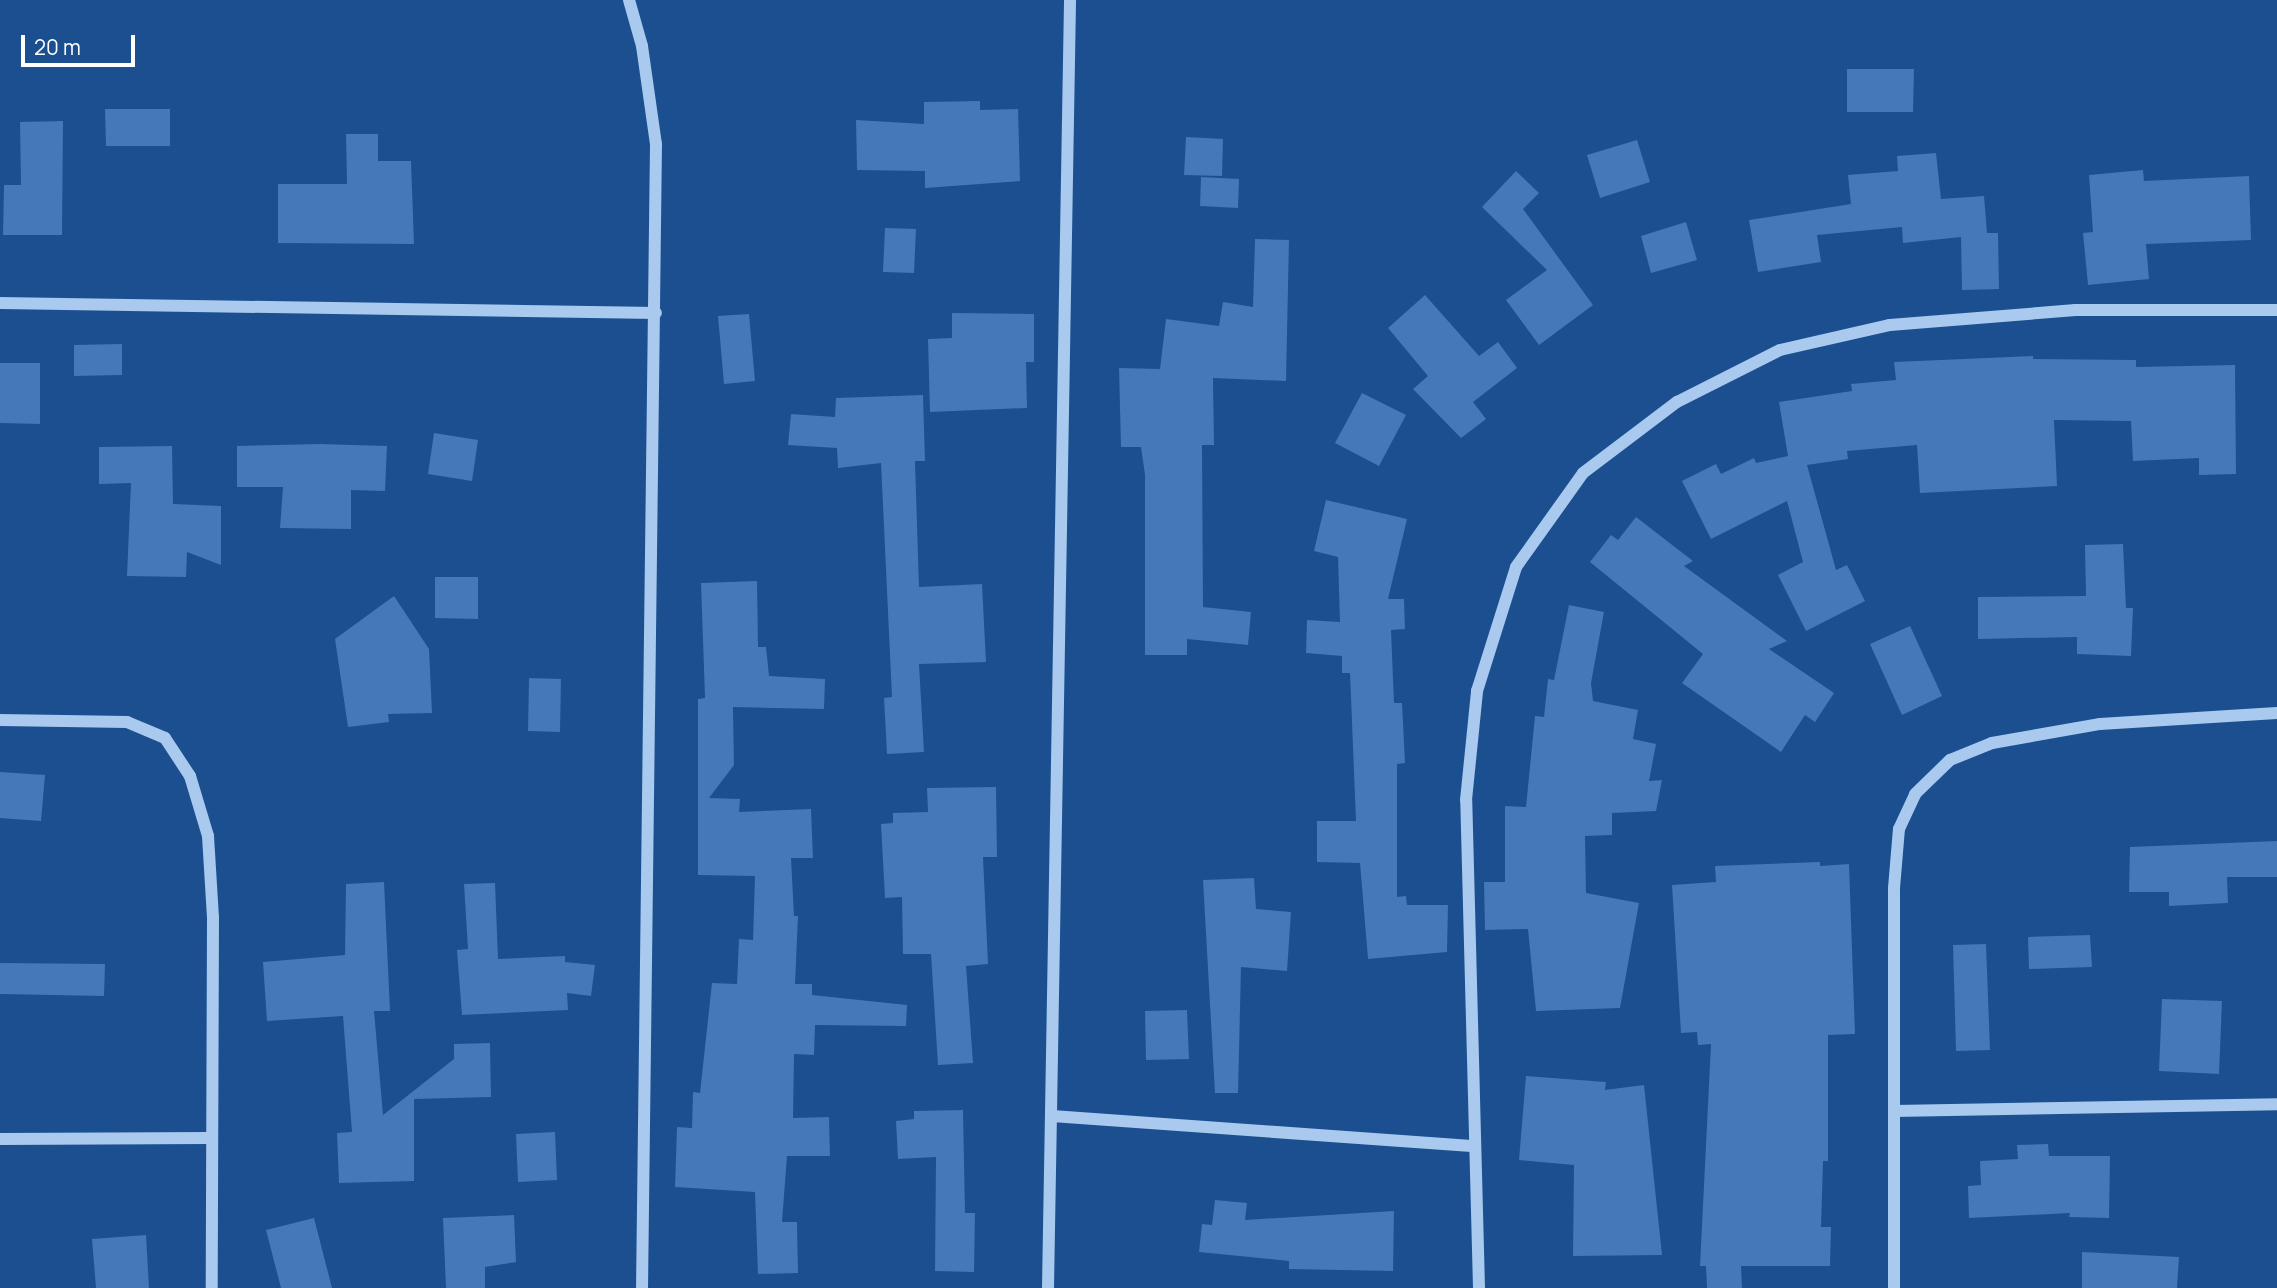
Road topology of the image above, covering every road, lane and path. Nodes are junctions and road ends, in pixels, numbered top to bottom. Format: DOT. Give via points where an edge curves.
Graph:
graph roads {
  1 [pos="629,0"];
  2 [pos="1070,0"];
  3 [pos="0,303"];
  4 [pos="2277,310"];
  5 [pos="656,313"];
  6 [pos="2277,713"];
  7 [pos="0,720"];
  8 [pos="2277,1104"];
  9 [pos="1894,1111"];
  10 [pos="1052,1116"];
  11 [pos="210,1138"];
  12 [pos="0,1139"];
  13 [pos="1475,1146"];
  14 [pos="212,1288"];
  15 [pos="642,1288"];
  16 [pos="1048,1288"];
  17 [pos="1479,1288"];
  18 [pos="1894,1288"];
  1 -- 5 [label="street" via="642,46 656,144"];
  2 -- 10 [label="street"];
  3 -- 5 [label="street"];
  4 -- 13 [label="street" via="2075,310 1890,325 1780,350 1677,402 1583,473 1516,567 1477,691 1466,800"];
  5 -- 15 [label="street"];
  6 -- 9 [label="street" via="2100,724 1992,743 1950,760 1931,775 1915,794 1899,829 1894,888"];
  7 -- 11 [label="street" via="127,722 165,738 190,776 208,836 213,917"];
  8 -- 9 [label="street"];
  9 -- 18 [label="street"];
  10 -- 13 [label="street"];
  10 -- 16 [label="street"];
  11 -- 12 [label="street"];
  11 -- 14 [label="street"];
  13 -- 17 [label="street"];
}
